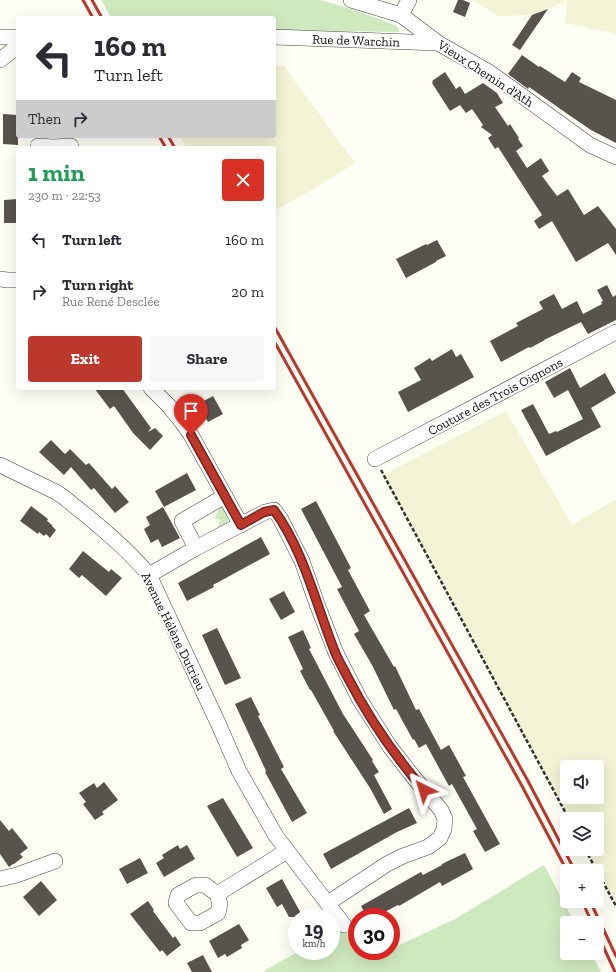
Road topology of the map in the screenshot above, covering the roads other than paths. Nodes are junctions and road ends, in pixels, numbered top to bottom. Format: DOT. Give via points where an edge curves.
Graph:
graph roads {
  1 [pos="351,0"];
  2 [pos="409,0"];
  3 [pos="401,15"];
  4 [pos="0,37"];
  5 [pos="16,37"];
  6 [pos="276,37"];
  7 [pos="438,43"];
  8 [pos="16,48"];
  9 [pos="0,60"];
  10 [pos="616,157"];
  11 [pos="0,279"];
  12 [pos="16,280"];
  13 [pos="616,332"];
  14 [pos="153,390"];
  15 [pos="374,459"];
  16 [pos="0,464"];
  17 [pos="225,496"];
  18 [pos="241,525"];
  19 [pos="196,548"];
  20 [pos="149,575"];
  21 [pos="287,851"];
  22 [pos="55,860"];
  23 [pos="0,879"];
  24 [pos="216,894"];
  25 [pos="328,903"];
  26 [pos="344,924"];
  1 -- 3 [label="street, Vieux Chemin d'Ath"];
  2 -- 3 [label="street"];
  3 -- 7 [label="street, Vieux Chemin d'Ath"];
  4 -- 5 [label="street"];
  6 -- 7 [label="street, Rue de Warchin"];
  7 -- 10 [label="street, Vieux Chemin d'Ath" via="489,72 590,145"];
  8 -- 9 [label="street"];
  11 -- 12 [label="street"];
  13 -- 15 [label="street, Couture des Trois Oignons"];
  14 -- 17 [label="street" via="191,435"];
  16 -- 20 [label="street, Avenue Hélène Dutrieu" via="62,496 109,534"];
  17 -- 18 [label="street"];
  17 -- 19 [label="street" via="182,522"];
  18 -- 19 [label="street"];
  18 -- 25 [label="street" via="264,512 274,510 280,518 302,561 336,653 360,700 390,746 441,810 445,819 440,838 428,847 387,864"];
  19 -- 20 [label="street"];
  20 -- 21 [label="street, Avenue Hélène Dutrieu" via="239,771"];
  21 -- 24 [label="street"];
  21 -- 25 [label="street, Avenue Hélène Dutrieu"];
  22 -- 23 [label="street"];
  25 -- 26 [label="street, Avenue Hélène Dutrieu"];
}
